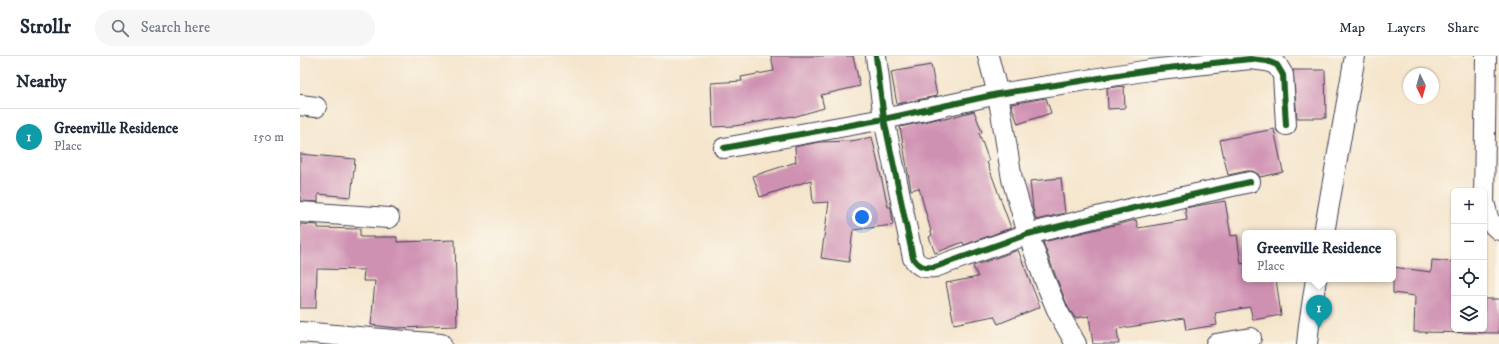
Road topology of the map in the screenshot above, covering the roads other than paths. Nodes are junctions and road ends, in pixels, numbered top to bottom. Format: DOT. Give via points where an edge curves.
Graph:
graph roads {
  1 [pos="876,56"];
  2 [pos="988,56"];
  3 [pos="1356,56"];
  4 [pos="1486,56"];
  5 [pos="998,94"];
  6 [pos="1492,105"];
  7 [pos="884,119"];
  8 [pos="1286,126"];
  9 [pos="724,148"];
  10 [pos="1250,182"];
  11 [pos="300,212"];
  12 [pos="388,218"];
  13 [pos="1325,230"];
  14 [pos="1499,230"];
  15 [pos="1028,234"];
  16 [pos="1316,282"];
  17 [pos="300,332"];
  18 [pos="1251,338"];
  19 [pos="441,344"];
  20 [pos="1076,344"];
  21 [pos="1216,344"];
  22 [pos="1307,344"];
  1 -- 7 [label="street"];
  2 -- 5 [label="street"];
  3 -- 13 [label="street"];
  4 -- 6 [label="street"];
  5 -- 7 [label="street"];
  5 -- 8 [label="street" via="1150,70 1250,59 1277,65 1283,75"];
  5 -- 15 [label="street" via="1012,180"];
  6 -- 14 [label="street" via="1484,202 1489,221"];
  7 -- 9 [label="street"];
  7 -- 15 [label="street" via="917,264 924,268 935,267"];
  10 -- 15 [label="street"];
  11 -- 12 [label="street"];
  15 -- 20 [label="street" via="1058,312"];
  16 -- 22 [label="street"];
  17 -- 19 [label="street"];
  18 -- 21 [label="street"];
}
